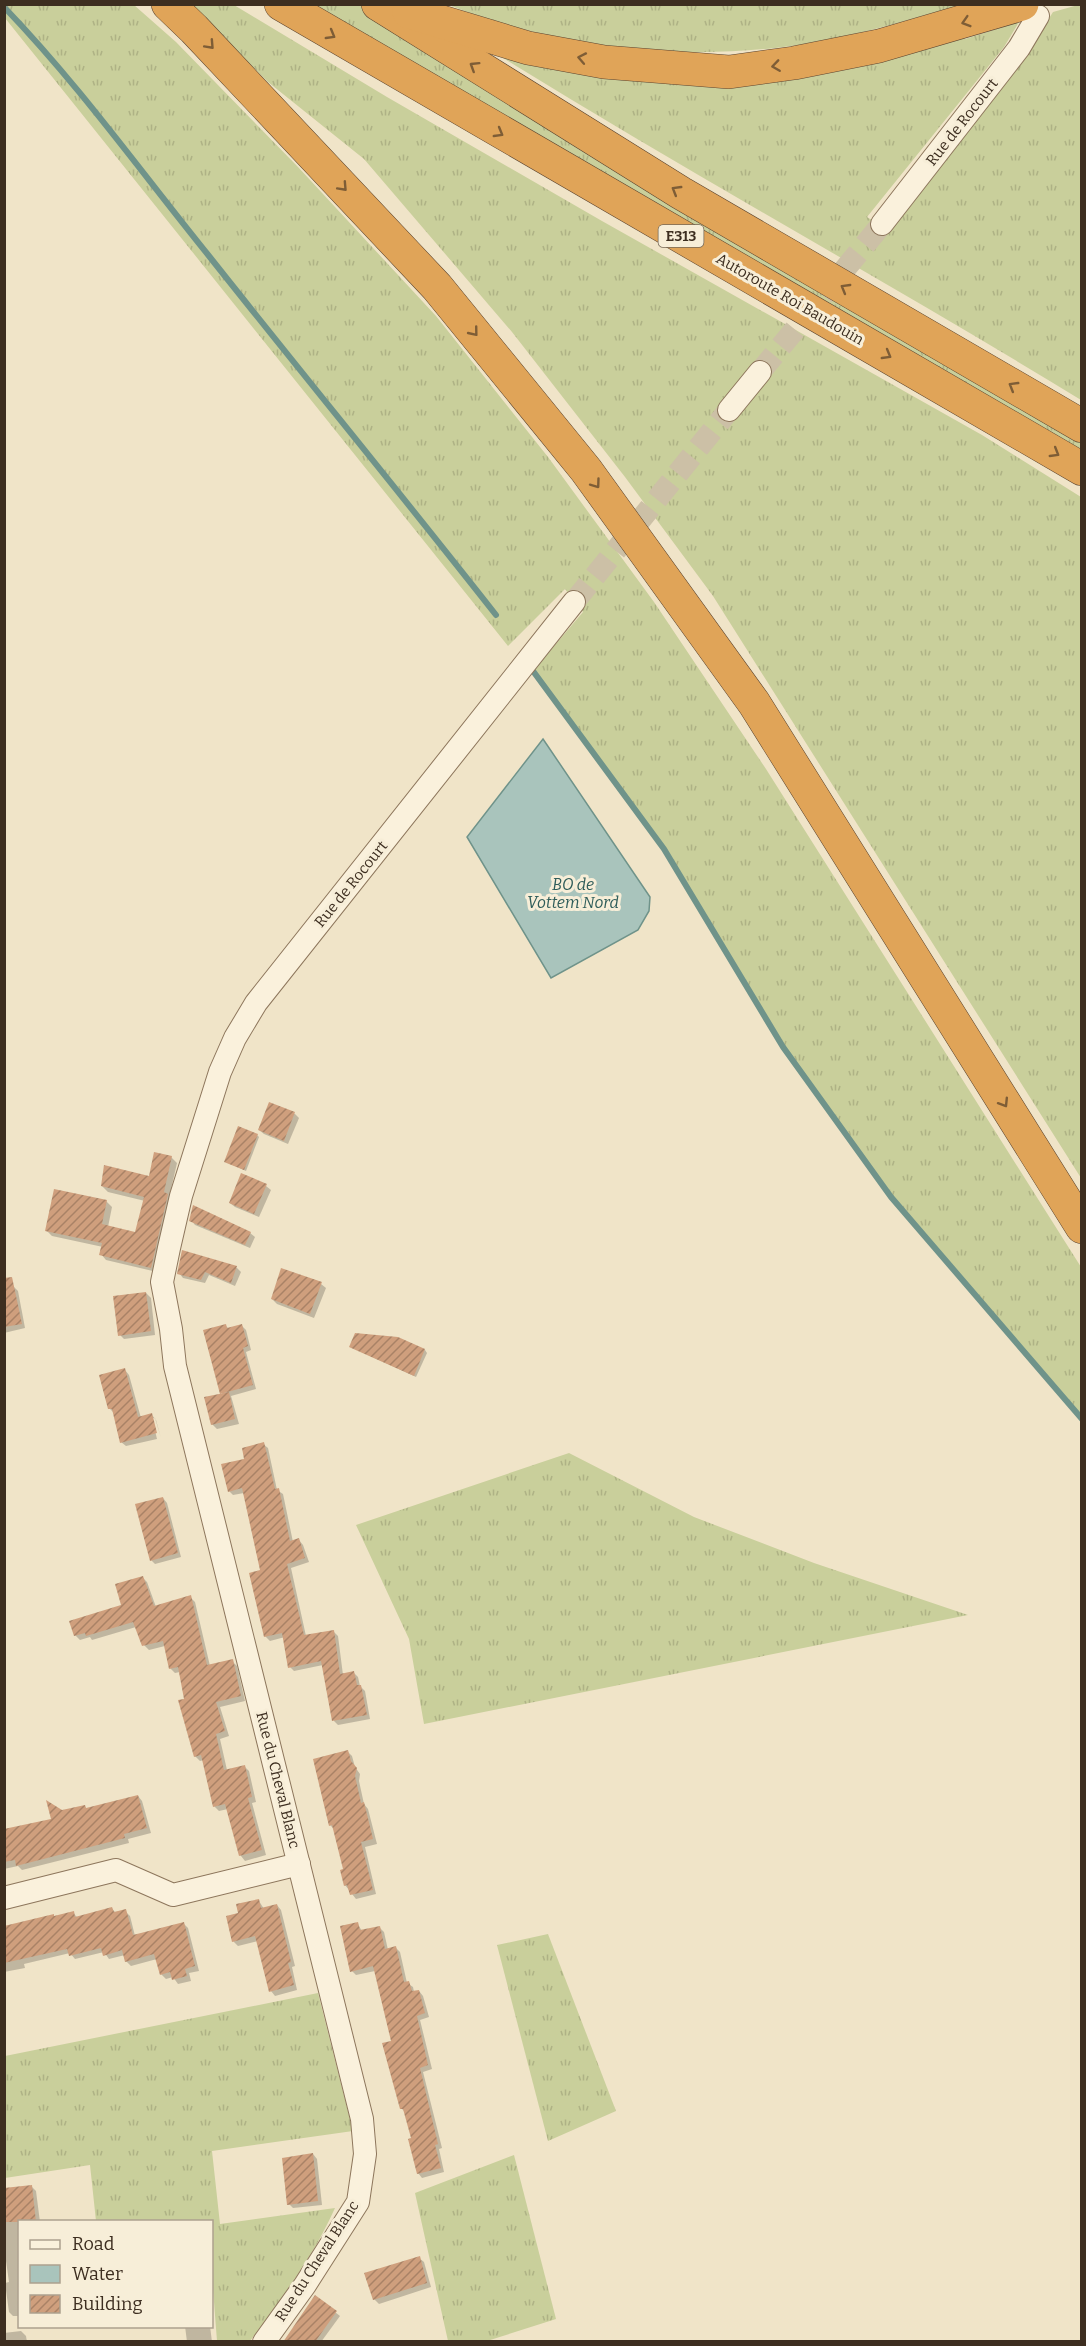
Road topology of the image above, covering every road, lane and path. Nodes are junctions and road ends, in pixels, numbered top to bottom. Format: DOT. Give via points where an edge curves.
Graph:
graph roads {
  1 [pos="168,4"];
  2 [pos="280,4"];
  3 [pos="378,4"];
  4 [pos="384,4"];
  5 [pos="1030,10"];
  6 [pos="882,224"];
  7 [pos="760,372"];
  8 [pos="729,410"];
  9 [pos="1082,426"];
  10 [pos="1082,469"];
  11 [pos="574,603"];
  12 [pos="181,1196"];
  13 [pos="1082,1227"];
  14 [pos="299,1864"];
  15 [pos="4,1898"];
  16 [pos="264,2342"];
  1 -- 13 [label="highway, one-way" via="437,288 586,470 754,703"];
  2 -- 10 [label="highway, Autoroute Roi Baudouin / E313, one-way"];
  9 -- 3 [label="highway, E313, one-way" via="681,193"];
  5 -- 4 [label="highway, one-way" via="879,46 729,72 604,62 528,48"];
  5 -- 6 [label="street, Rue de Rocourt" via="1019,48"];
  7 -- 8 [label="street"];
  11 -- 12 [label="street, Rue de Rocourt" via="256,1003 220,1072"];
  12 -- 14 [label="street, Rue du Cheval Blanc" via="162,1282 175,1366"];
  14 -- 15 [label="street" via="173,1896 116,1870"];
  14 -- 16 [label="street, Rue du Cheval Blanc" via="362,2119 365,2154 358,2202"];
}
